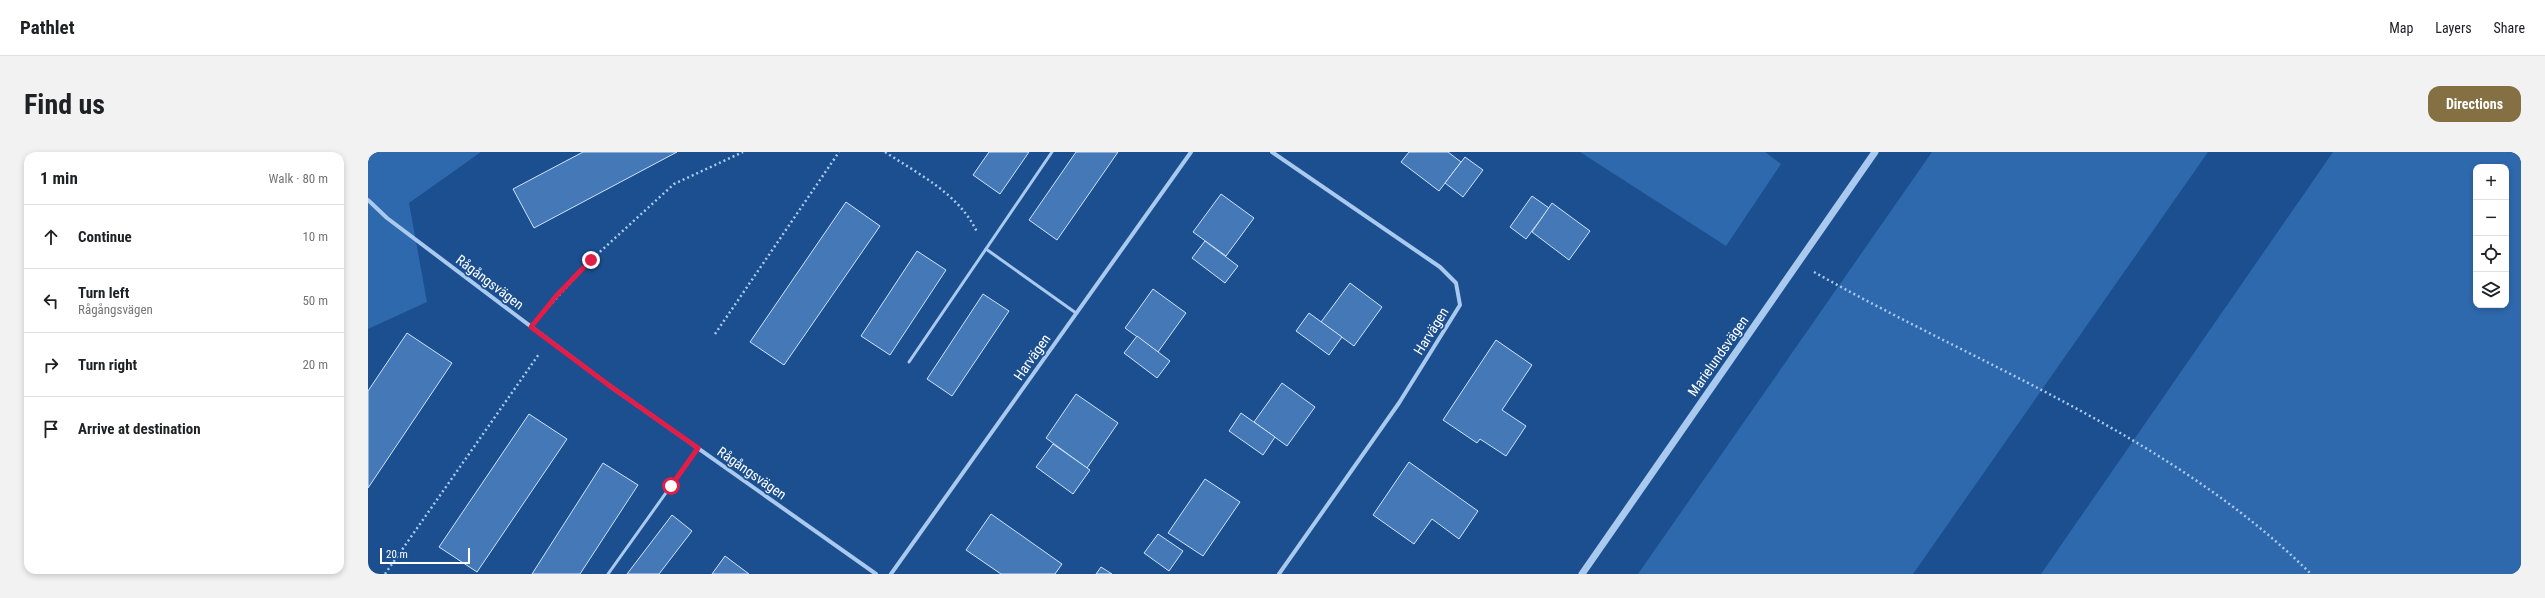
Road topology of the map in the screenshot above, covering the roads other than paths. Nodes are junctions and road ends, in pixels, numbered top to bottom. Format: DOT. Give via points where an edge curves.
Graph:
graph roads {
  1 [pos="1052,152"];
  2 [pos="1191,152"];
  3 [pos="1272,152"];
  4 [pos="1875,152"];
  5 [pos="368,200"];
  6 [pos="986,249"];
  7 [pos="1076,313"];
  8 [pos="908,362"];
  9 [pos="698,448"];
  10 [pos="608,574"];
  11 [pos="876,574"];
  12 [pos="891,574"];
  13 [pos="1280,574"];
  14 [pos="1582,574"];
  1 -- 6 [label="lane"];
  2 -- 7 [label="street, Harvägen"];
  3 -- 13 [label="street, Harvägen" via="1440,267 1456,283 1460,305 1399,403"];
  4 -- 14 [label="street, Marielundsvägen"];
  5 -- 9 [label="street, Rågångsvägen" via="387,218 548,340"];
  6 -- 7 [label="lane"];
  6 -- 8 [label="lane"];
  7 -- 12 [label="street, Harvägen"];
  9 -- 10 [label="lane"];
  9 -- 11 [label="street, Rågångsvägen"];
}
